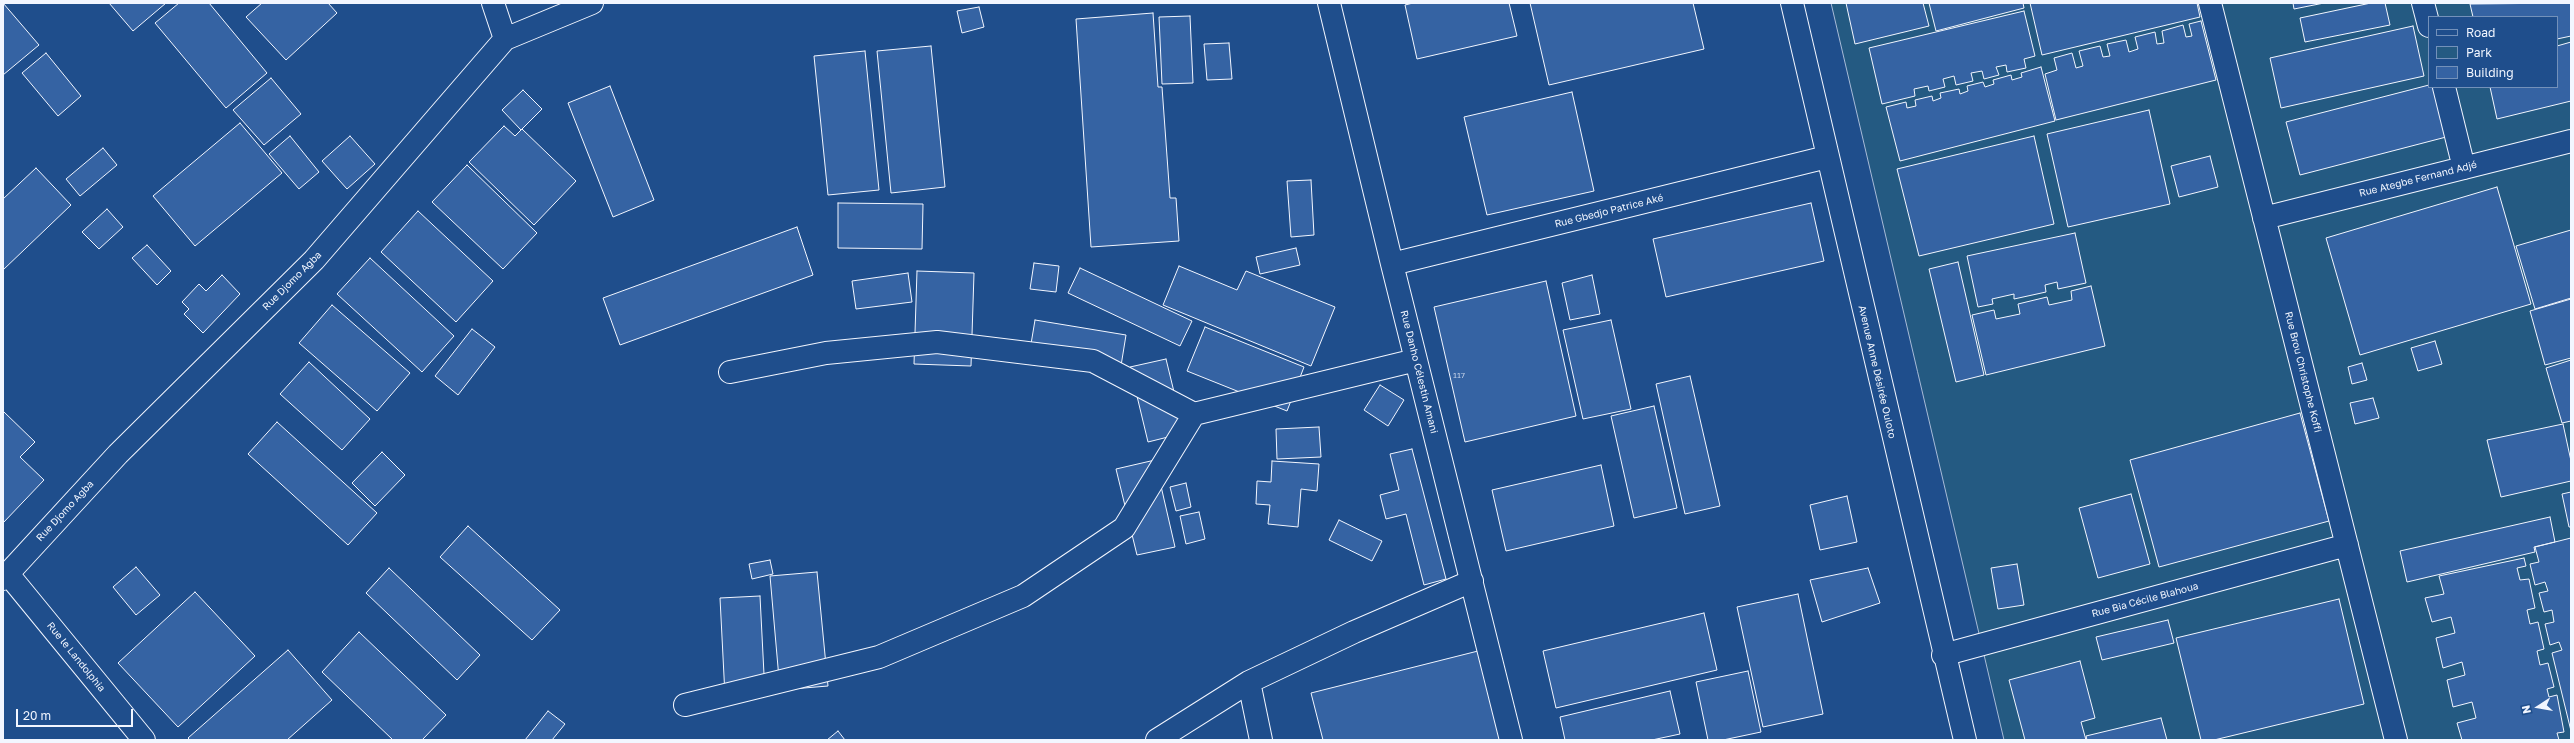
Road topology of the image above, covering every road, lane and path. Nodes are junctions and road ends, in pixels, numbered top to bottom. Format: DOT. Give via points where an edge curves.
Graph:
graph roads {
  1 [pos="493,3"];
  2 [pos="592,3"];
  3 [pos="1329,3"];
  4 [pos="1792,3"];
  5 [pos="2210,3"];
  6 [pos="2423,3"];
  7 [pos="2428,22"];
  8 [pos="505,39"];
  9 [pos="2444,88"];
  10 [pos="2571,141"];
  11 [pos="1827,157"];
  12 [pos="2464,168"];
  13 [pos="2264,218"];
  14 [pos="1392,264"];
  15 [pos="1416,360"];
  16 [pos="730,372"];
  17 [pos="1194,414"];
  18 [pos="2347,545"];
  19 [pos="6,576"];
  20 [pos="1472,581"];
  21 [pos="1943,655"];
  22 [pos="1249,682"];
  23 [pos="685,705"];
  24 [pos="144,740"];
  25 [pos="1157,740"];
  26 [pos="1261,740"];
  27 [pos="1511,740"];
  28 [pos="1965,740"];
  29 [pos="2396,740"];
  1 -- 8 [label="street"];
  2 -- 8 [label="street, Rue Djomo Agba"];
  3 -- 14 [label="street, Rue Danho Célestin Amani"];
  4 -- 11 [label="street, Avenue Anne Désirée Ouloto"];
  5 -- 13 [label="street, Rue Brou Christophe Koffi"];
  6 -- 7 [label="street"];
  8 -- 19 [label="street, Rue Djomo Agba" via="314,260 118,454"];
  9 -- 12 [label="street"];
  10 -- 12 [label="street, Rue Ategbe Fernand Adjé"];
  11 -- 14 [label="street, Rue Gbedjo Patrice Aké"];
  11 -- 21 [label="street, Avenue Anne Désirée Ouloto"];
  12 -- 13 [label="street, Rue Ategbe Fernand Adjé"];
  13 -- 18 [label="street, Rue Brou Christophe Koffi"];
  14 -- 15 [label="street, Rue Danho Célestin Amani"];
  15 -- 17 [label="street"];
  15 -- 20 [label="street, Rue Danho Célestin Amani"];
  16 -- 17 [label="street" via="826,353 937,342 1093,361"];
  17 -- 23 [label="street" via="1124,528 1023,596 879,657"];
  18 -- 21 [label="street, Rue Bia Cécile Blahoua"];
  18 -- 29 [label="street, Rue Brou Christophe Koffi"];
  19 -- 24 [label="street, Rue le Landolphia"];
  20 -- 22 [label="street" via="1354,632"];
  20 -- 27 [label="street, Rue Danho Célestin Amani"];
  21 -- 28 [label="street, Avenue Anne Désirée Ouloto"];
  22 -- 25 [label="street"];
  22 -- 26 [label="street"];
}
